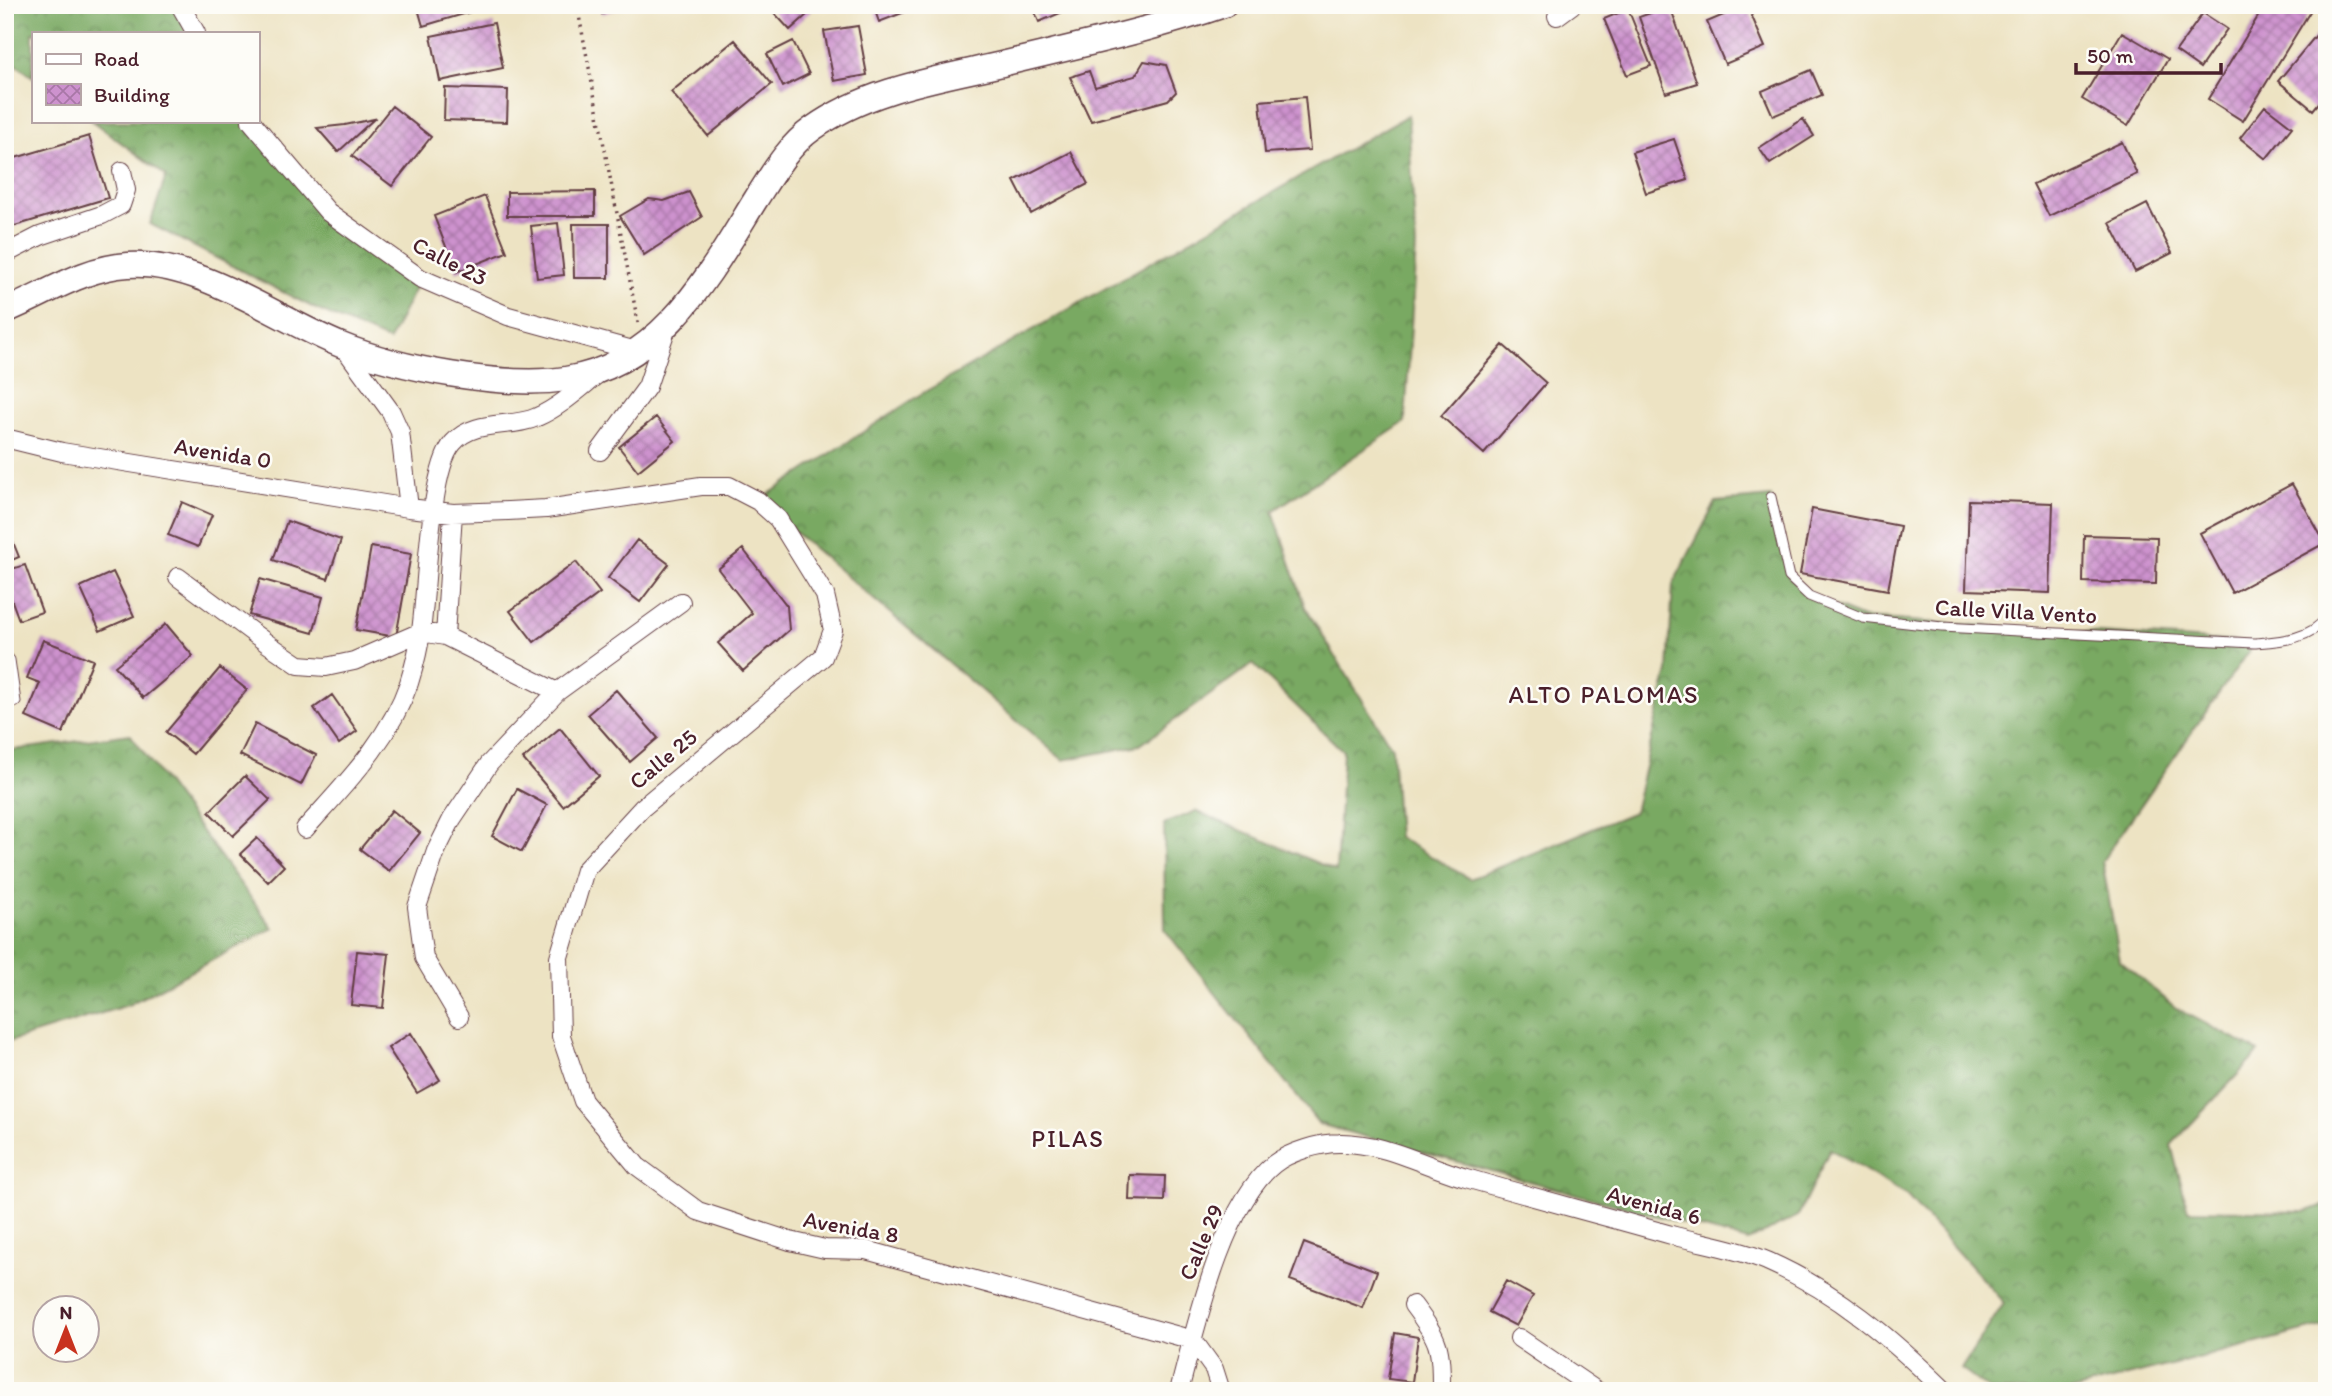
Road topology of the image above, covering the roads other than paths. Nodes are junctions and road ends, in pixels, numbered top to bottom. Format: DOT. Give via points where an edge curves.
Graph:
graph roads {
  1 [pos="180,5"];
  2 [pos="1224,5"];
  3 [pos="195,32"];
  4 [pos="252,122"];
  5 [pos="122,171"];
  6 [pos="5,254"];
  7 [pos="5,311"];
  8 [pos="667,327"];
  9 [pos="343,346"];
  10 [pos="639,349"];
  11 [pos="601,371"];
  12 [pos="5,438"];
  13 [pos="600,451"];
  14 [pos="1772,498"];
  15 [pos="758,501"];
  16 [pos="409,508"];
  17 [pos="433,511"];
  18 [pos="453,513"];
  19 [pos="178,576"];
  20 [pos="681,602"];
  21 [pos="2327,617"];
  22 [pos="421,632"];
  23 [pos="445,636"];
  24 [pos="5,654"];
  25 [pos="557,692"];
  26 [pos="16,702"];
  27 [pos="305,829"];
  28 [pos="459,1017"];
  29 [pos="583,1101"];
  30 [pos="1314,1145"];
  31 [pos="1413,1305"];
  32 [pos="1519,1338"];
  33 [pos="1193,1340"];
  34 [pos="1180,1391"];
  35 [pos="1221,1391"];
  36 [pos="1441,1391"];
  37 [pos="1597,1391"];
  38 [pos="1945,1391"];
  1 -- 3 [label="street"];
  2 -- 8 [label="main road" via="1106,40 912,84 852,104 809,131 779,163 704,284"];
  4 -- 10 [label="street, Calle 23" via="328,212 420,278 508,316"];
  5 -- 6 [label="street" via="126,190 121,205"];
  7 -- 9 [label="main road" via="88,272 129,265 164,267 196,275"];
  8 -- 10 [label="main road"];
  8 -- 13 [label="street" via="647,387"];
  9 -- 11 [label="main road" via="426,369 502,380 566,379"];
  9 -- 16 [label="street" via="391,412 400,432"];
  10 -- 11 [label="main road"];
  11 -- 17 [label="street" via="536,418 465,433 443,460"];
  12 -- 16 [label="street, Avenida 0" via="62,452"];
  14 -- 21 [label="lane, Calle Villa Vento" via="1789,577 1809,596 1863,618 1942,627 2254,643 2289,641 2320,626"];
  15 -- 18 [label="street, Avenida 0" via="729,486 701,486 546,509"];
  15 -- 29 [label="street, Calle 25" via="778,519 825,595 833,630 823,657 642,808 585,870 559,957 561,1036"];
  16 -- 17 [label="street, Avenida 0"];
  17 -- 18 [label="street, Avenida 0"];
  17 -- 22 [label="street"];
  18 -- 23 [label="street"];
  19 -- 22 [label="street" via="299,665 326,667 354,661"];
  20 -- 25 [label="street"];
  22 -- 23 [label="street"];
  22 -- 27 [label="street" via="410,681 396,715 376,747"];
  23 -- 25 [label="street"];
  24 -- 26 [label="lane" via="10,660"];
  25 -- 28 [label="street" via="489,764 452,818 417,907 425,958"];
  29 -- 33 [label="street, Avenida 8" via="637,1166 698,1211 790,1241 825,1249 866,1250"];
  30 -- 33 [label="street, Calle 29" via="1276,1163 1258,1181 1231,1226"];
  30 -- 38 [label="street, Avenida 6" via="1340,1143 1385,1150 1462,1177 1765,1261 1843,1302 1894,1341"];
  31 -- 36 [label="street" via="1433,1332 1441,1353"];
  32 -- 37 [label="street"];
  33 -- 34 [label="street, Calle 29"];
  33 -- 35 [label="street" via="1214,1369"];
}
